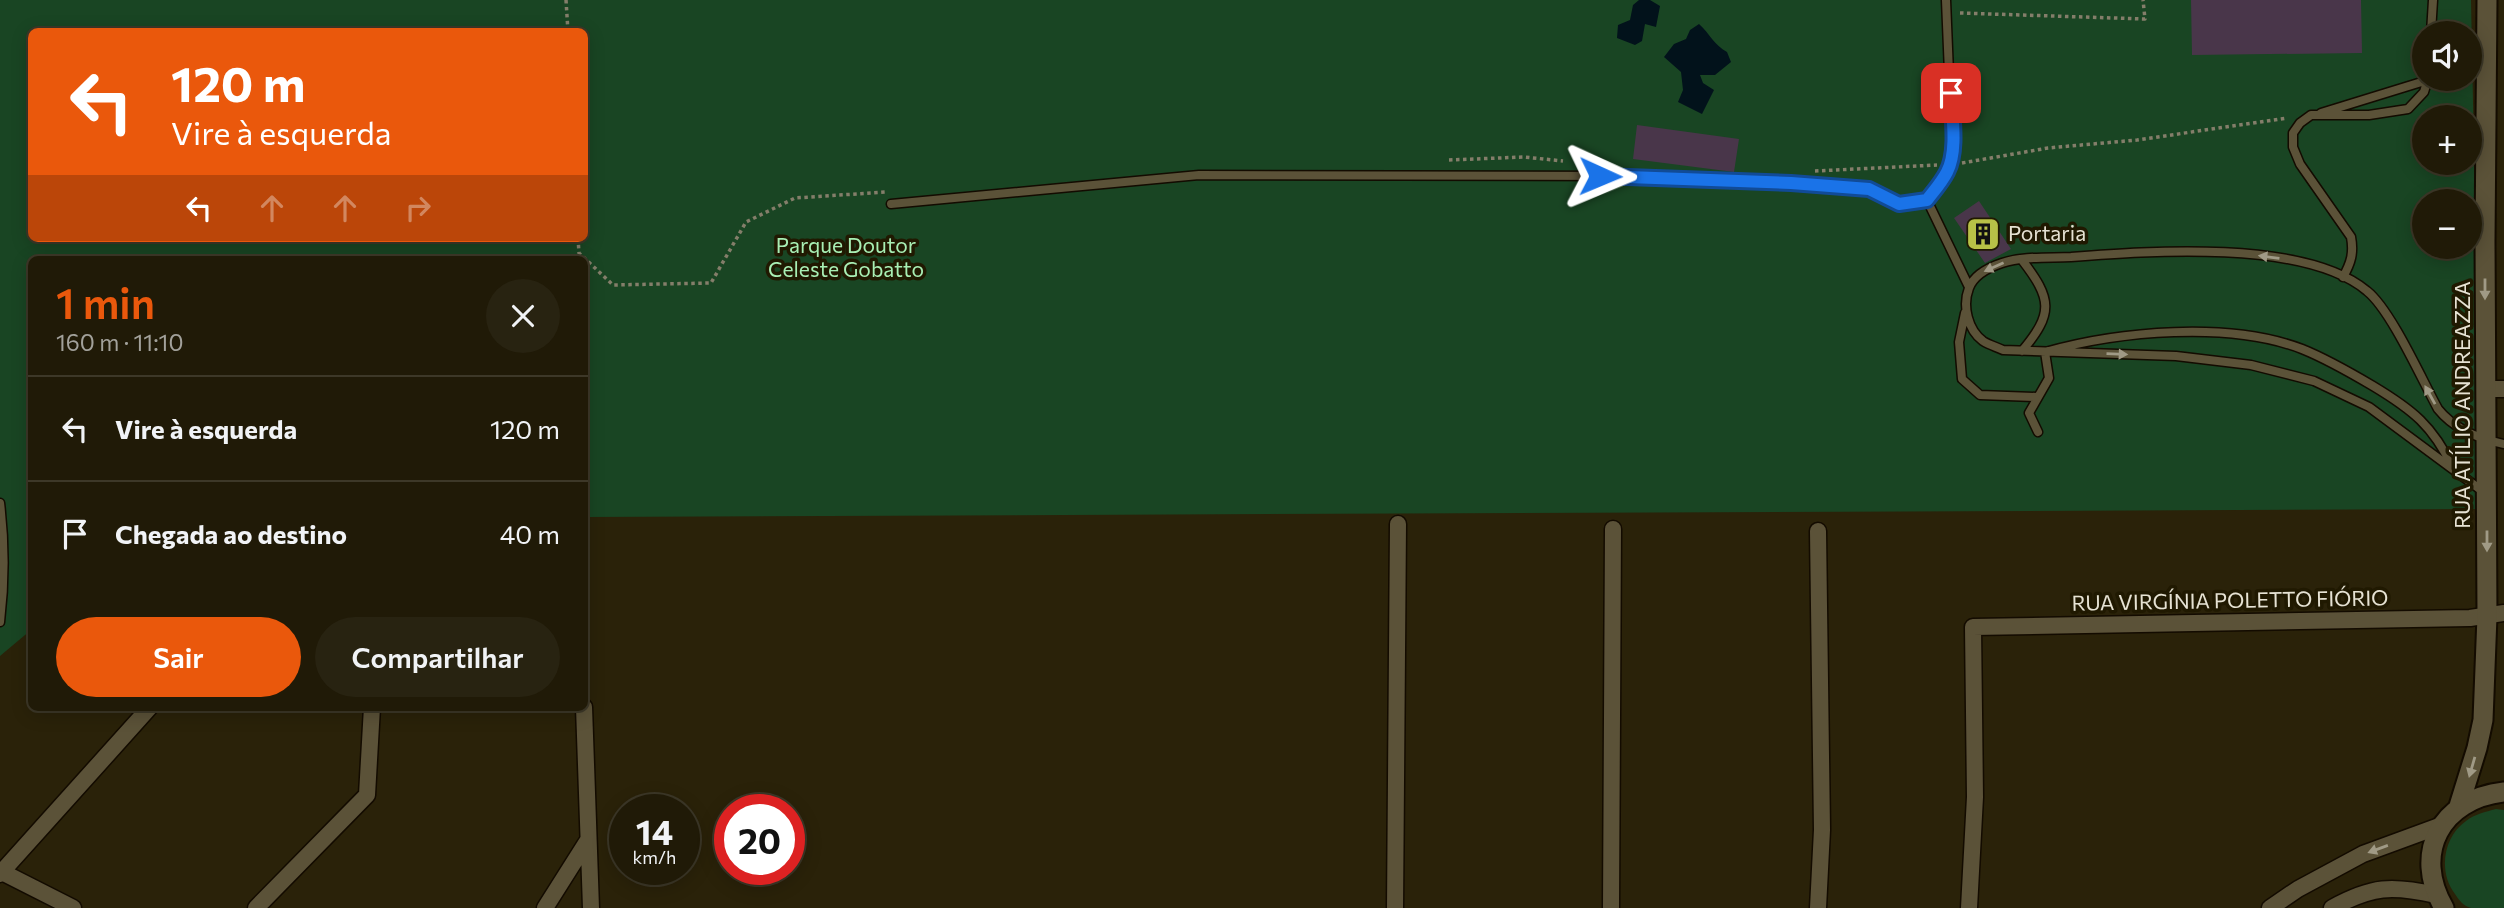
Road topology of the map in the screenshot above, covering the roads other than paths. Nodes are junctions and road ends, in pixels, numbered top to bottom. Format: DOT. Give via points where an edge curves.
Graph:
graph roads {
  1 [pos="1946,0"];
  2 [pos="2433,0"];
  3 [pos="2487,0"];
  4 [pos="2432,21"];
  5 [pos="2412,84"];
  6 [pos="2424,91"];
  7 [pos="2311,115"];
  8 [pos="1927,200"];
  9 [pos="891,204"];
  10 [pos="2022,260"];
  11 [pos="2343,277"];
  12 [pos="1969,287"];
  13 [pos="1967,307"];
  14 [pos="2022,351"];
  15 [pos="2045,352"];
  16 [pos="2495,389"];
  17 [pos="2037,397"];
  18 [pos="2445,419"];
  19 [pos="2431,429"];
  20 [pos="2038,432"];
  21 [pos="2495,442"];
  22 [pos="2454,471"];
  23 [pos="2486,494"];
  24 [pos="0,503"];
  25 [pos="1398,524"];
  26 [pos="1613,529"];
  27 [pos="1818,531"];
  28 [pos="2496,615"];
  29 [pos="0,622"];
  30 [pos="146,711"];
  31 [pos="372,711"];
  32 [pos="584,711"];
  33 [pos="2504,792"];
  34 [pos="2459,806"];
  35 [pos="2442,825"];
  36 [pos="588,840"];
  37 [pos="0,872"];
  38 [pos="2440,901"];
  39 [pos="74,908"];
  40 [pos="256,908"];
  41 [pos="545,908"];
  42 [pos="591,908"];
  43 [pos="1395,908"];
  44 [pos="1611,908"];
  45 [pos="1818,908"];
  46 [pos="1969,908"];
  47 [pos="2270,908"];
  48 [pos="2332,908"];
  1 -- 8 [label="lane" via="1952,146 1947,173"];
  2 -- 4 [label="lane"];
  3 -- 16 [label="main road, RUA ATÍLIO ANDREAZZA, one-way"];
  5 -- 7 [label="lane"];
  6 -- 7 [label="lane" via="2408,108 2369,116"];
  7 -- 11 [label="lane" via="2300,123 2293,147 2351,237 2351,263"];
  8 -- 9 [label="lane" via="1899,204 1869,189 1625,176 1199,175"];
  8 -- 12 [label="lane"];
  11 -- 10 [label="lane, one-way" via="2300,262 2226,252"];
  10 -- 12 [label="lane, one-way" via="1984,271"];
  10 -- 14 [label="lane" via="2037,280 2046,314 2039,332"];
  18 -- 11 [label="lane, one-way" via="2382,307 2367,290"];
  12 -- 13 [label="lane"];
  13 -- 14 [label="lane" via="1970,327 1983,341 2003,350"];
  13 -- 17 [label="lane" via="1959,342 1962,379 1980,395"];
  14 -- 15 [label="lane"];
  15 -- 17 [label="lane" via="2049,378"];
  15 -- 19 [label="lane" via="2124,334 2259,337 2302,349 2356,376"];
  15 -- 22 [label="lane, one-way" via="2176,356 2251,365 2314,381 2369,407"];
  16 -- 21 [label="main road, RUA ATÍLIO ANDREAZZA"];
  17 -- 20 [label="lane" via="2029,413"];
  18 -- 19 [label="lane"];
  18 -- 21 [label="lane"];
  19 -- 22 [label="lane"];
  21 -- 23 [label="main road, RUA ATÍLIO ANDREAZZA"];
  22 -- 23 [label="lane"];
  23 -- 28 [label="main road, RUA ATÍLIO ANDREAZZA, one-way"];
  24 -- 29 [label="lane" via="5,580"];
  25 -- 43 [label="street"];
  26 -- 44 [label="street"];
  27 -- 45 [label="street" via="1822,830"];
  28 -- 34 [label="main road, RUA ATÍLIO ANDREAZZA, one-way" via="2483,720"];
  28 -- 46 [label="street, RUA VIRGÍNIA POLETTO FIÓRIO" via="1973,627 1975,797"];
  30 -- 37 [label="street"];
  31 -- 40 [label="street" via="367,795"];
  32 -- 36 [label="street"];
  33 -- 34 [label="main road" via="2480,795"];
  34 -- 35 [label="main road"];
  35 -- 38 [label="main road" via="2430,859"];
  35 -- 47 [label="street, one-way" via="2363,854"];
  36 -- 41 [label="street"];
  36 -- 42 [label="street"];
  37 -- 39 [label="street"];
  38 -- 48 [label="street" via="2406,888 2378,889"];
}
